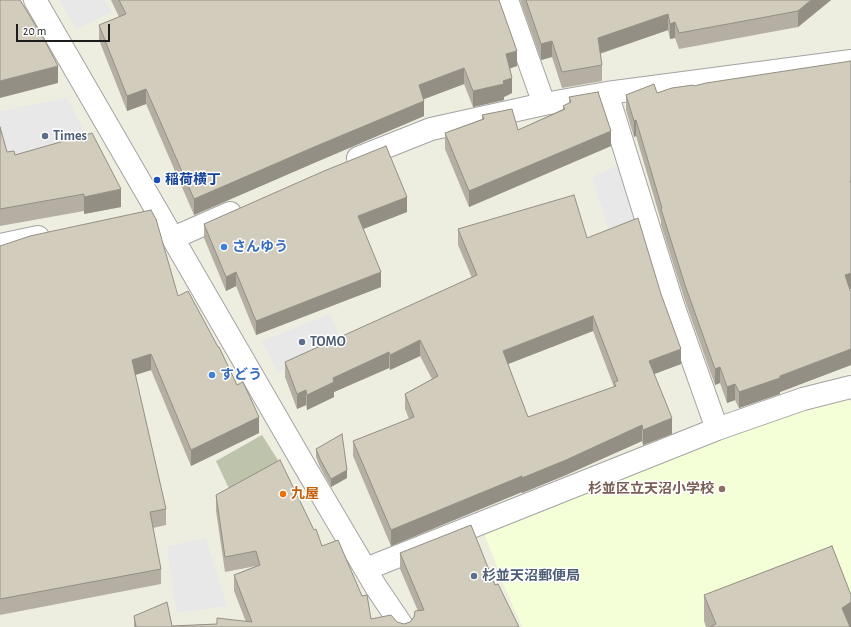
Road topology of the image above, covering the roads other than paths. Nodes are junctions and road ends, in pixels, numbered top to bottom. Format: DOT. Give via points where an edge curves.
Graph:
graph roads {
  1 [pos="35,0"];
  2 [pos="507,0"];
  3 [pos="851,61"];
  4 [pos="607,93"];
  5 [pos="544,104"];
  6 [pos="340,166"];
  7 [pos="246,206"];
  8 [pos="157,212"];
  9 [pos="135,216"];
  10 [pos="60,232"];
  11 [pos="173,238"];
  12 [pos="0,245"];
  13 [pos="851,387"];
  14 [pos="717,429"];
  15 [pos="366,569"];
  16 [pos="403,627"];
  1 -- 8 [label="street"];
  2 -- 5 [label="street"];
  3 -- 4 [label="street"];
  4 -- 5 [label="street"];
  4 -- 14 [label="street" via="668,292"];
  5 -- 6 [label="street" via="431,129"];
  7 -- 11 [label="street"];
  8 -- 9 [label="street"];
  8 -- 11 [label="street"];
  10 -- 12 [label="street"];
  11 -- 15 [label="street"];
  13 -- 14 [label="street" via="804,399"];
  14 -- 15 [label="street"];
  15 -- 16 [label="street"];
}
